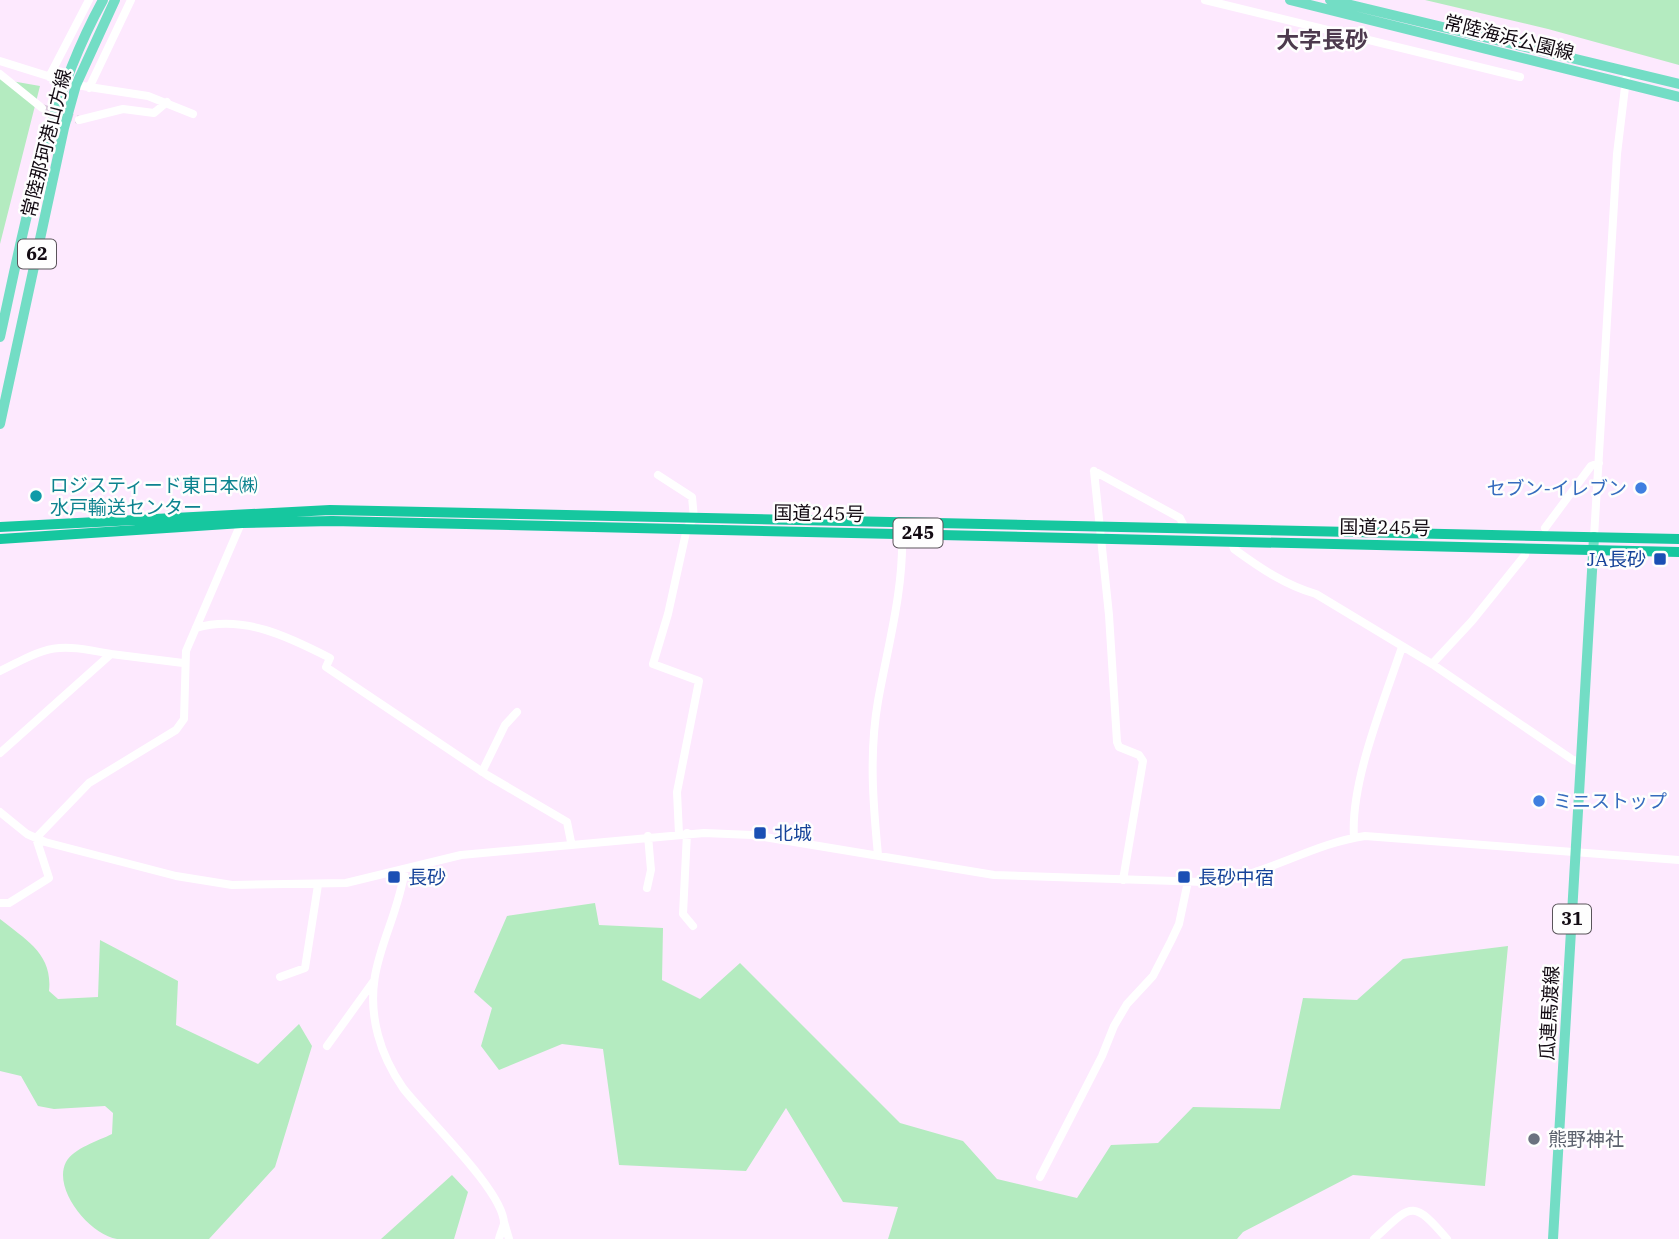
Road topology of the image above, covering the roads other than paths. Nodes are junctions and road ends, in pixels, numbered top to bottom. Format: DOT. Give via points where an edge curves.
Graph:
graph roads {
  1 [pos="89,0"];
  2 [pos="103,0"];
  3 [pos="115,0"];
  4 [pos="131,0"];
  5 [pos="1205,0"];
  6 [pos="1290,0"];
  7 [pos="1330,0"];
  8 [pos="0,61"];
  9 [pos="1628,71"];
  10 [pos="0,74"];
  11 [pos="49,77"];
  12 [pos="1520,77"];
  13 [pos="71,84"];
  14 [pos="1679,84"];
  15 [pos="1624,85"];
  16 [pos="89,88"];
  17 [pos="1679,97"];
  18 [pos="167,102"];
  19 [pos="42,108"];
  20 [pos="193,114"];
  21 [pos="79,120"];
  22 [pos="0,337"];
  23 [pos="0,424"];
  24 [pos="1600,463"];
  25 [pos="658,475"];
  26 [pos="242,518"];
  27 [pos="691,523"];
  28 [pos="1101,525"];
  29 [pos="0,527"];
  30 [pos="1185,528"];
  31 [pos="1545,528"];
  32 [pos="902,532"];
  33 [pos="1594,537"];
  34 [pos="1102,538"];
  35 [pos="0,539"];
  36 [pos="1679,539"];
  37 [pos="1232,541"];
  38 [pos="1594,549"];
  39 [pos="1679,552"];
  40 [pos="1525,555"];
  41 [pos="196,628"];
  42 [pos="1402,647"];
  43 [pos="111,654"];
  44 [pos="183,663"];
  45 [pos="1432,664"];
  46 [pos="0,671"];
  47 [pos="517,712"];
  48 [pos="0,753"];
  49 [pos="1582,762"];
  50 [pos="482,772"];
  51 [pos="0,812"];
  52 [pos="683,834"];
  53 [pos="648,836"];
  54 [pos="36,838"];
  55 [pos="1354,838"];
  56 [pos="571,842"];
  57 [pos="1576,851"];
  58 [pos="878,855"];
  59 [pos="1679,860"];
  60 [pos="405,869"];
  61 [pos="1124,880"];
  62 [pos="1188,881"];
  63 [pos="318,885"];
  64 [pos="647,888"];
  65 [pos="0,903"];
  66 [pos="692,926"];
  67 [pos="280,977"];
  68 [pos="373,982"];
  69 [pos="327,1046"];
  70 [pos="1040,1177"];
  71 [pos="504,1222"];
  72 [pos="499,1239"];
  73 [pos="509,1239"];
  74 [pos="1374,1239"];
  75 [pos="1447,1239"];
  76 [pos="1553,1239"];
  1 -- 11 [label="street"];
  2 -- 13 [label="main road, 常陸那珂港山方線 / 62"];
  3 -- 13 [label="main road, 常陸那珂港山方線 / 62"];
  4 -- 16 [label="street"];
  5 -- 12 [label="street"];
  6 -- 15 [label="main road, 常陸海浜公園線"];
  7 -- 9 [label="main road, 常陸海浜公園線"];
  8 -- 11 [label="street"];
  9 -- 14 [label="main road, 常陸海浜公園線"];
  9 -- 15 [label="street"];
  10 -- 19 [label="street"];
  11 -- 13 [label="street"];
  13 -- 16 [label="street"];
  13 -- 22 [label="main road, 常陸那珂港山方線 / 62" via="51,124"];
  13 -- 23 [label="main road, 常陸那珂港山方線 / 62"];
  15 -- 17 [label="main road, 常陸海浜公園線"];
  15 -- 24 [label="street"];
  16 -- 18 [label="street"];
  18 -- 20 [label="street"];
  18 -- 21 [label="street" via="153,113 123,109"];
  24 -- 31 [label="street" via="1591,466"];
  24 -- 33 [label="street"];
  25 -- 27 [label="street" via="692,497"];
  26 -- 27 [label="highway, 国道245号 / 245"];
  26 -- 29 [label="highway, 国道245号 / 245"];
  26 -- 35 [label="highway, 国道245号 / 245"];
  26 -- 41 [label="street"];
  27 -- 28 [label="highway, 国道245号 / 245"];
  27 -- 32 [label="highway, 国道245号 / 245"];
  27 -- 52 [label="street" via="653,664 699,681 677,792"];
  28 -- 30 [label="highway, 国道245号 / 245"];
  28 -- 30 [label="street" via="1094,471 1180,518"];
  28 -- 34 [label="street"];
  30 -- 33 [label="highway, 国道245号 / 245"];
  32 -- 34 [label="highway, 国道245号 / 245"];
  32 -- 58 [label="street" via="895,620 873,746"];
  33 -- 36 [label="highway, 国道245号 / 245"];
  33 -- 38 [label="main road, 瓜連馬渡線 / 31"];
  34 -- 37 [label="highway, 国道245号 / 245"];
  34 -- 61 [label="street" via="1117,742 1143,761"];
  37 -- 38 [label="highway, 国道245号 / 245"];
  37 -- 42 [label="street" via="1234,549 1265,572 1316,594"];
  38 -- 39 [label="highway, 国道245号 / 245"];
  38 -- 49 [label="main road, 瓜連馬渡線 / 31"];
  40 -- 45 [label="street"];
  41 -- 44 [label="street"];
  41 -- 50 [label="street" via="243,624 330,657 326,667"];
  42 -- 45 [label="street"];
  42 -- 55 [label="street" via="1357,797"];
  43 -- 44 [label="street"];
  43 -- 46 [label="street" via="63,646 43,648"];
  43 -- 48 [label="street"];
  44 -- 54 [label="street" via="184,719 176,730 89,783"];
  45 -- 49 [label="street"];
  47 -- 50 [label="street" via="505,725"];
  49 -- 57 [label="main road, 瓜連馬渡線 / 31"];
  50 -- 56 [label="street" via="567,822"];
  51 -- 54 [label="street"];
  52 -- 53 [label="street"];
  52 -- 58 [label="street" via="752,835"];
  52 -- 66 [label="street" via="683,914"];
  53 -- 56 [label="street"];
  53 -- 64 [label="street" via="651,870"];
  54 -- 63 [label="street" via="209,882"];
  54 -- 65 [label="street" via="50,878"];
  55 -- 57 [label="street" via="1396,836"];
  55 -- 62 [label="street" via="1237,879"];
  56 -- 60 [label="street" via="461,855"];
  57 -- 59 [label="street"];
  57 -- 76 [label="main road, 瓜連馬渡線 / 31"];
  58 -- 61 [label="street" via="994,875"];
  60 -- 63 [label="street" via="362,881"];
  60 -- 68 [label="street"];
  61 -- 62 [label="street"];
  62 -- 70 [label="street" via="1171,941 1153,976 1114,1026"];
  63 -- 67 [label="street" via="305,968"];
  68 -- 69 [label="street"];
  68 -- 71 [label="street" via="377,1034 386,1059 402,1086 495,1195"];
  71 -- 72 [label="street"];
  71 -- 73 [label="street"];
  74 -- 75 [label="street" via="1404,1212 1417,1210"];
}
